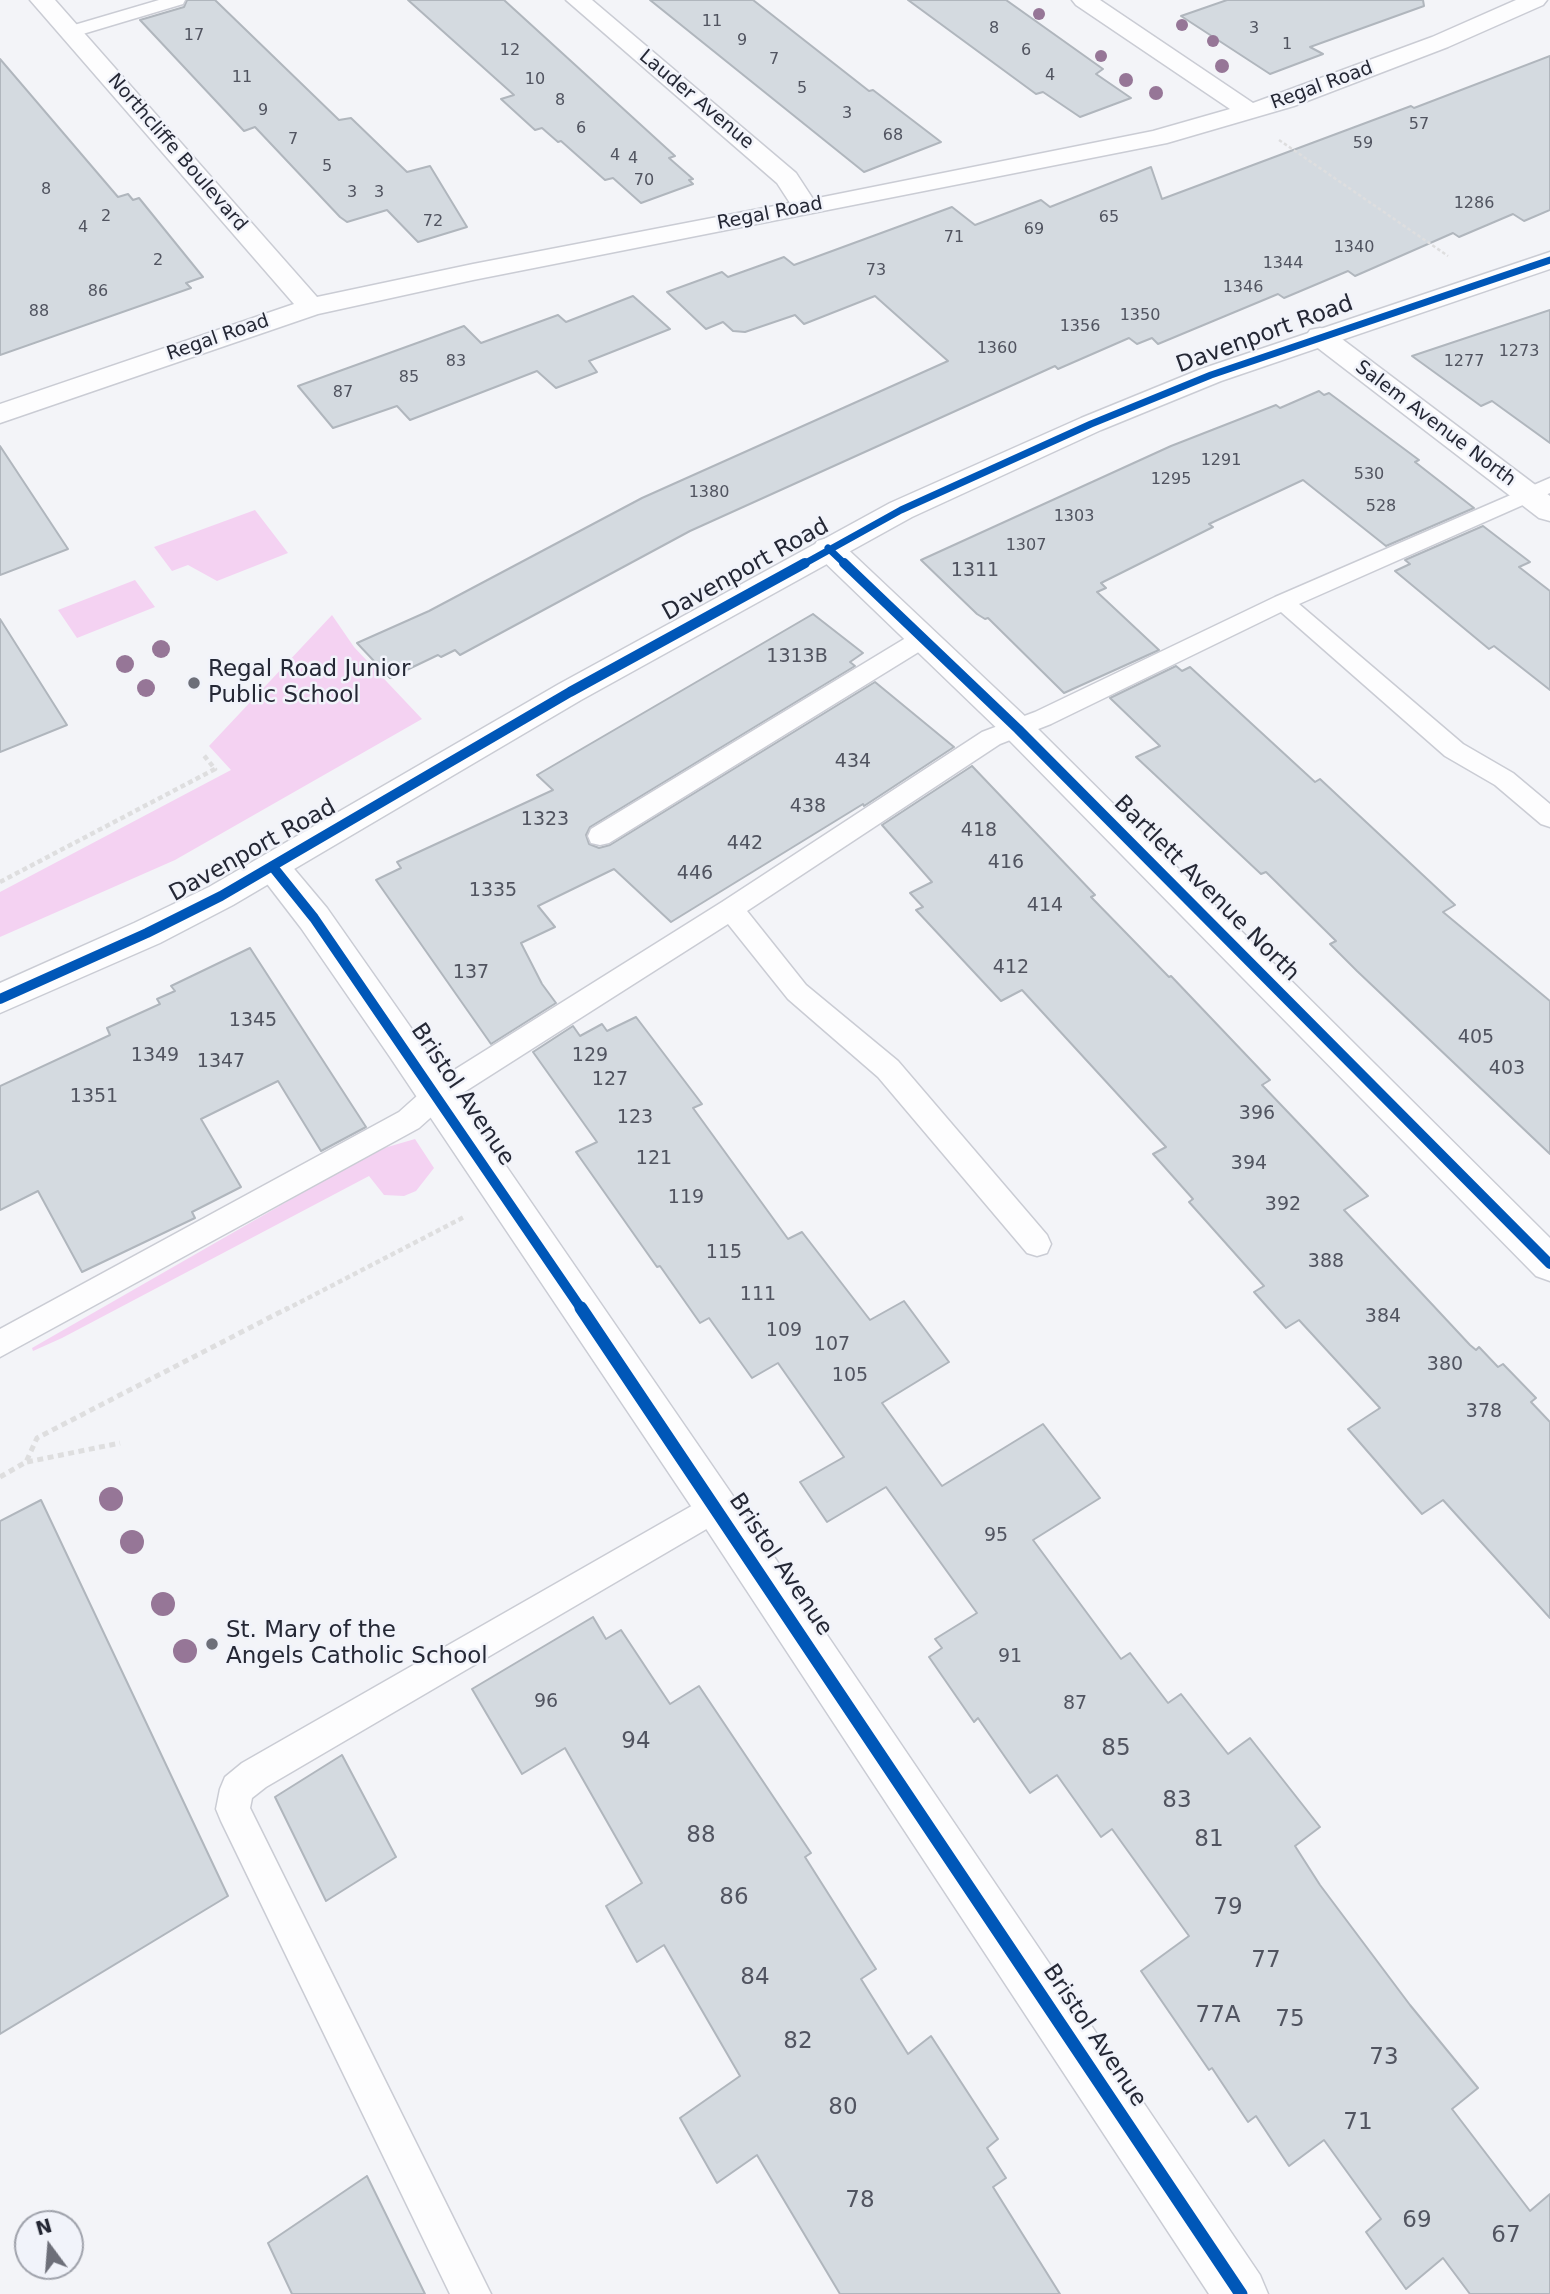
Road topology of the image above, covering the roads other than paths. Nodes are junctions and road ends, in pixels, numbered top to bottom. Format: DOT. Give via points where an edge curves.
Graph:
graph roads {
  1 [pos="42,0"];
  2 [pos="177,0"];
  3 [pos="578,0"];
  4 [pos="1084,0"];
  5 [pos="1535,0"];
  6 [pos="70,32"];
  7 [pos="1250,112"];
  8 [pos="805,207"];
  9 [pos="1550,260"];
  10 [pos="311,307"];
  11 [pos="1320,336"];
  12 [pos="0,414"];
  13 [pos="1538,490"];
  14 [pos="1550,511"];
  15 [pos="828,548"];
  16 [pos="1283,602"];
  17 [pos="922,639"];
  18 [pos="1018,729"];
  19 [pos="1550,818"];
  20 [pos="600,836"];
  21 [pos="273,867"];
  22 [pos="732,909"];
  23 [pos="0,999"];
  24 [pos="437,1095"];
  25 [pos="1037,1244"];
  26 [pos="1550,1264"];
  27 [pos="0,1344"];
  28 [pos="716,1507"];
  29 [pos="471,2294"];
  30 [pos="1241,2294"];
  1 -- 6 [label="street, Northcliffe Boulevard"];
  2 -- 6 [label="lane"];
  3 -- 8 [label="street, Lauder Avenue" via="787,177"];
  4 -- 7 [label="street"];
  5 -- 7 [label="street, Regal Road" via="1440,42"];
  6 -- 10 [label="street, Northcliffe Boulevard"];
  7 -- 8 [label="street, Regal Road" via="1072,157"];
  8 -- 10 [label="street, Regal Road"];
  9 -- 11 [label="street, Davenport Road"];
  10 -- 12 [label="street, Regal Road"];
  11 -- 13 [label="street, Salem Avenue North"];
  11 -- 15 [label="street, Davenport Road" via="1091,424"];
  13 -- 14 [label="street, Salem Avenue North"];
  13 -- 16 [label="lane"];
  15 -- 17 [label="street, Bartlett Avenue North"];
  15 -- 21 [label="street, Davenport Road" via="570,692"];
  16 -- 18 [label="lane"];
  16 -- 19 [label="lane" via="1454,750 1504,779"];
  17 -- 18 [label="street, Bartlett Avenue North"];
  17 -- 20 [label="lane"];
  18 -- 22 [label="lane" via="991,738"];
  18 -- 26 [label="street, Bartlett Avenue North"];
  21 -- 23 [label="street, Davenport Road" via="147,933"];
  21 -- 24 [label="street, Bristol Avenue" via="314,918"];
  22 -- 24 [label="lane"];
  22 -- 25 [label="lane" via="797,992 888,1069"];
  24 -- 27 [label="lane" via="410,1120"];
  24 -- 28 [label="street, Bristol Avenue"];
  28 -- 29 [label="lane" via="237,1789 233,1809"];
  28 -- 30 [label="street, Bristol Avenue"];
}
